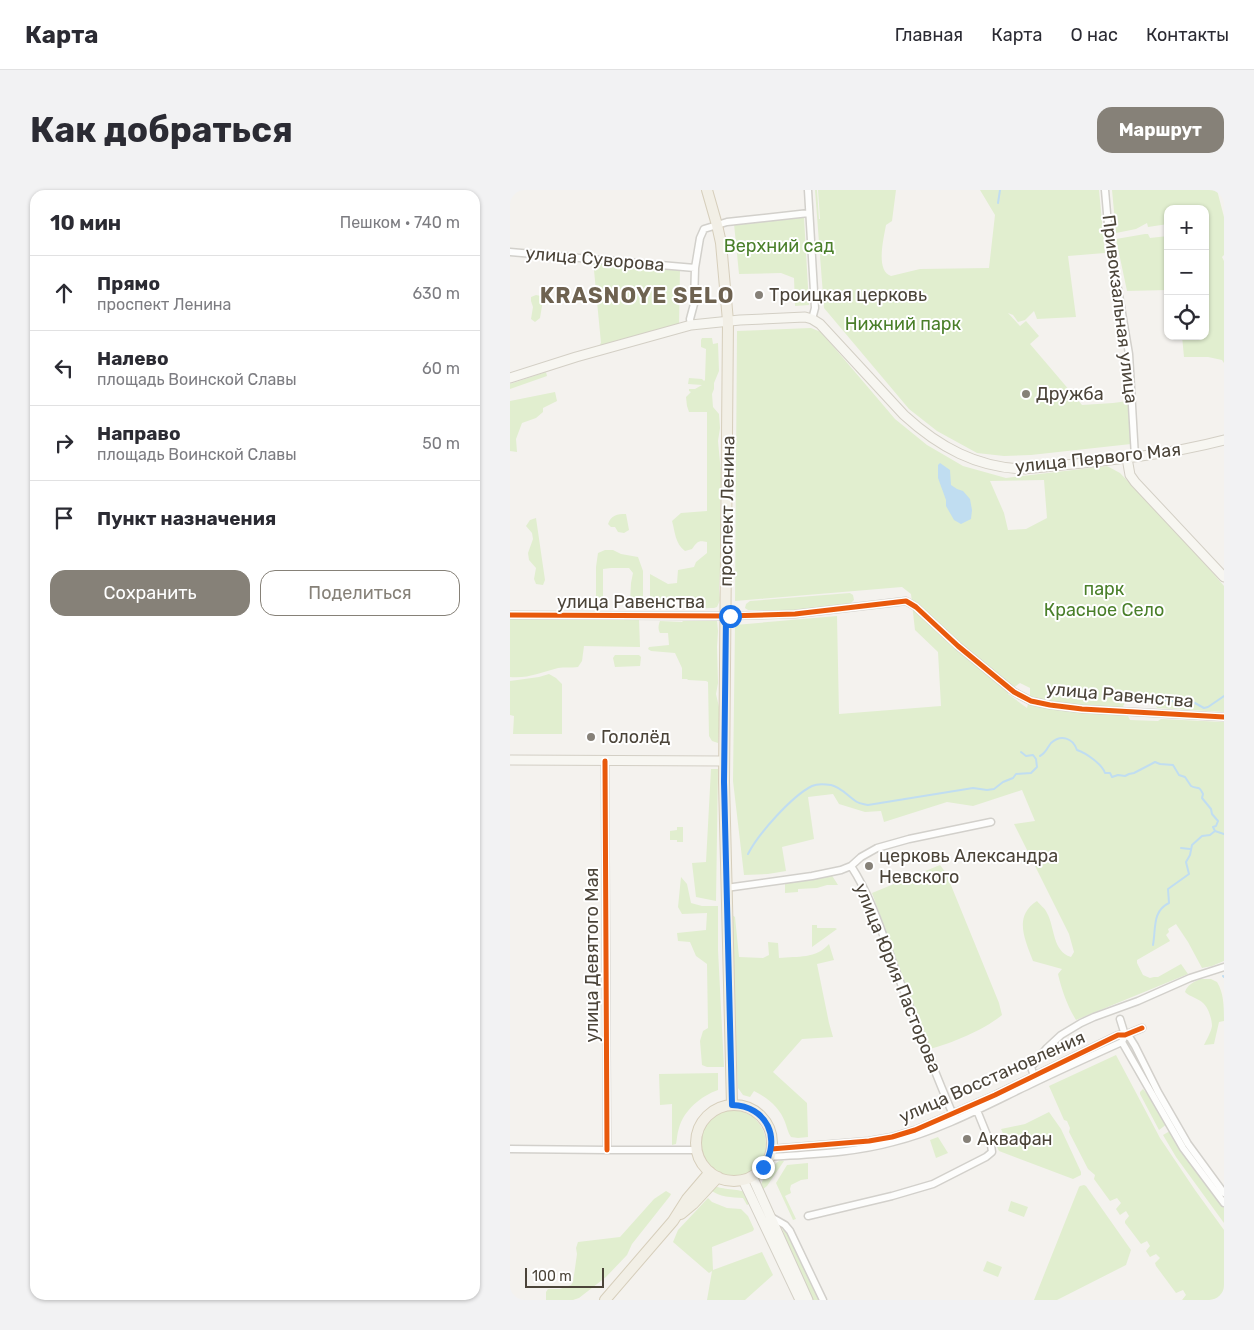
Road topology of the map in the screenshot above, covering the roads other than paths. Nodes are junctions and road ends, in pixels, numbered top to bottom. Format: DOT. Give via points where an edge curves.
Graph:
graph roads {
  1 [pos="707,190"];
  2 [pos="808,190"];
  3 [pos="1105,190"];
  4 [pos="809,213"];
  5 [pos="717,224"];
  6 [pos="510,252"];
  7 [pos="695,268"];
  8 [pos="812,318"];
  9 [pos="728,321"];
  10 [pos="691,325"];
  11 [pos="510,378"];
  12 [pos="1224,440"];
  13 [pos="1131,458"];
  14 [pos="1224,577"];
  15 [pos="510,615"];
  16 [pos="726,616"];
  17 [pos="1224,717"];
  18 [pos="510,760"];
  19 [pos="605,761"];
  20 [pos="724,761"];
  21 [pos="991,822"];
  22 [pos="851,866"];
  23 [pos="726,888"];
  24 [pos="1224,967"];
  25 [pos="1120,1019"];
  26 [pos="1142,1028"];
  27 [pos="1124,1038"];
  28 [pos="1035,1079"];
  29 [pos="732,1105"];
  30 [pos="976,1107"];
  31 [pos="954,1117"];
  32 [pos="510,1149"];
  33 [pos="607,1150"];
  34 [pos="696,1150"];
  35 [pos="770,1153"];
  36 [pos="714,1175"];
  37 [pos="748,1178"];
  38 [pos="1224,1193"];
  39 [pos="1224,1204"];
  40 [pos="808,1216"];
  41 [pos="771,1217"];
  42 [pos="605,1300"];
  43 [pos="800,1300"];
  44 [pos="808,1300"];
  45 [pos="823,1300"];
  1 -- 5 [label="main road, проспект Ленина"];
  2 -- 4 [label="street"];
  3 -- 13 [label="street, Привокзальная улица" via="1109,236 1129,354"];
  4 -- 5 [label="street"];
  4 -- 8 [label="street" via="815,308"];
  5 -- 7 [label="street" via="704,229"];
  5 -- 9 [label="main road, проспект Ленина"];
  6 -- 7 [label="street, улица Суворова"];
  7 -- 10 [label="street"];
  8 -- 9 [label="main road"];
  8 -- 13 [label="main road, улица Первого Мая" via="918,428 966,456 998,467 1025,469"];
  9 -- 10 [label="main road"];
  9 -- 16 [label="main road, проспект Ленина"];
  10 -- 11 [label="main road"];
  12 -- 13 [label="main road, улица Первого Мая"];
  13 -- 14 [label="main road" via="1130,475 1135,482"];
  15 -- 16 [label="street, улица Равенства"];
  16 -- 17 [label="street, улица Равенства" via="795,614 906,601 1014,692 1031,702 1082,709"];
  16 -- 20 [label="main road, проспект Ленина"];
  18 -- 19 [label="main road"];
  19 -- 20 [label="main road"];
  19 -- 33 [label="street, улица Девятого Мая"];
  20 -- 23 [label="main road, проспект Ленина"];
  21 -- 22 [label="street" via="877,848 861,856"];
  22 -- 23 [label="street" via="812,876"];
  22 -- 31 [label="street, улица Юрия Пасторова" via="876,918"];
  23 -- 29 [label="main road, проспект Ленина"];
  24 -- 28 [label="street, улица Восстановления" via="1081,1022 1061,1035 1031,1067"];
  25 -- 27 [label="street"];
  26 -- 27 [label="street, улица Восстановления"];
  27 -- 28 [label="street, улица Восстановления" via="1118,1035"];
  27 -- 38 [label="street" via="1130,1038 1188,1144"];
  27 -- 39 [label="street" via="1184,1148"];
  28 -- 30 [label="street, улица Восстановления"];
  29 -- 34 [label="main road" via="715,1110 706,1117 698,1129"];
  29 -- 35 [label="main road" via="752,1109 762,1118 772,1142"];
  30 -- 31 [label="street, улица Восстановления"];
  30 -- 40 [label="street" via="991,1145 992,1152 986,1157 933,1184"];
  31 -- 35 [label="street, улица Восстановления" via="925,1132 866,1148 838,1152"];
  32 -- 33 [label="street"];
  33 -- 34 [label="street"];
  34 -- 36 [label="main road" via="700,1161"];
  35 -- 37 [label="main road" via="763,1167"];
  36 -- 37 [label="main road" via="735,1181"];
  36 -- 42 [label="main road" via="687,1199 673,1221"];
  37 -- 41 [label="main road"];
  37 -- 43 [label="main road"];
  41 -- 44 [label="main road"];
  41 -- 45 [label="street" via="790,1231"];
}
